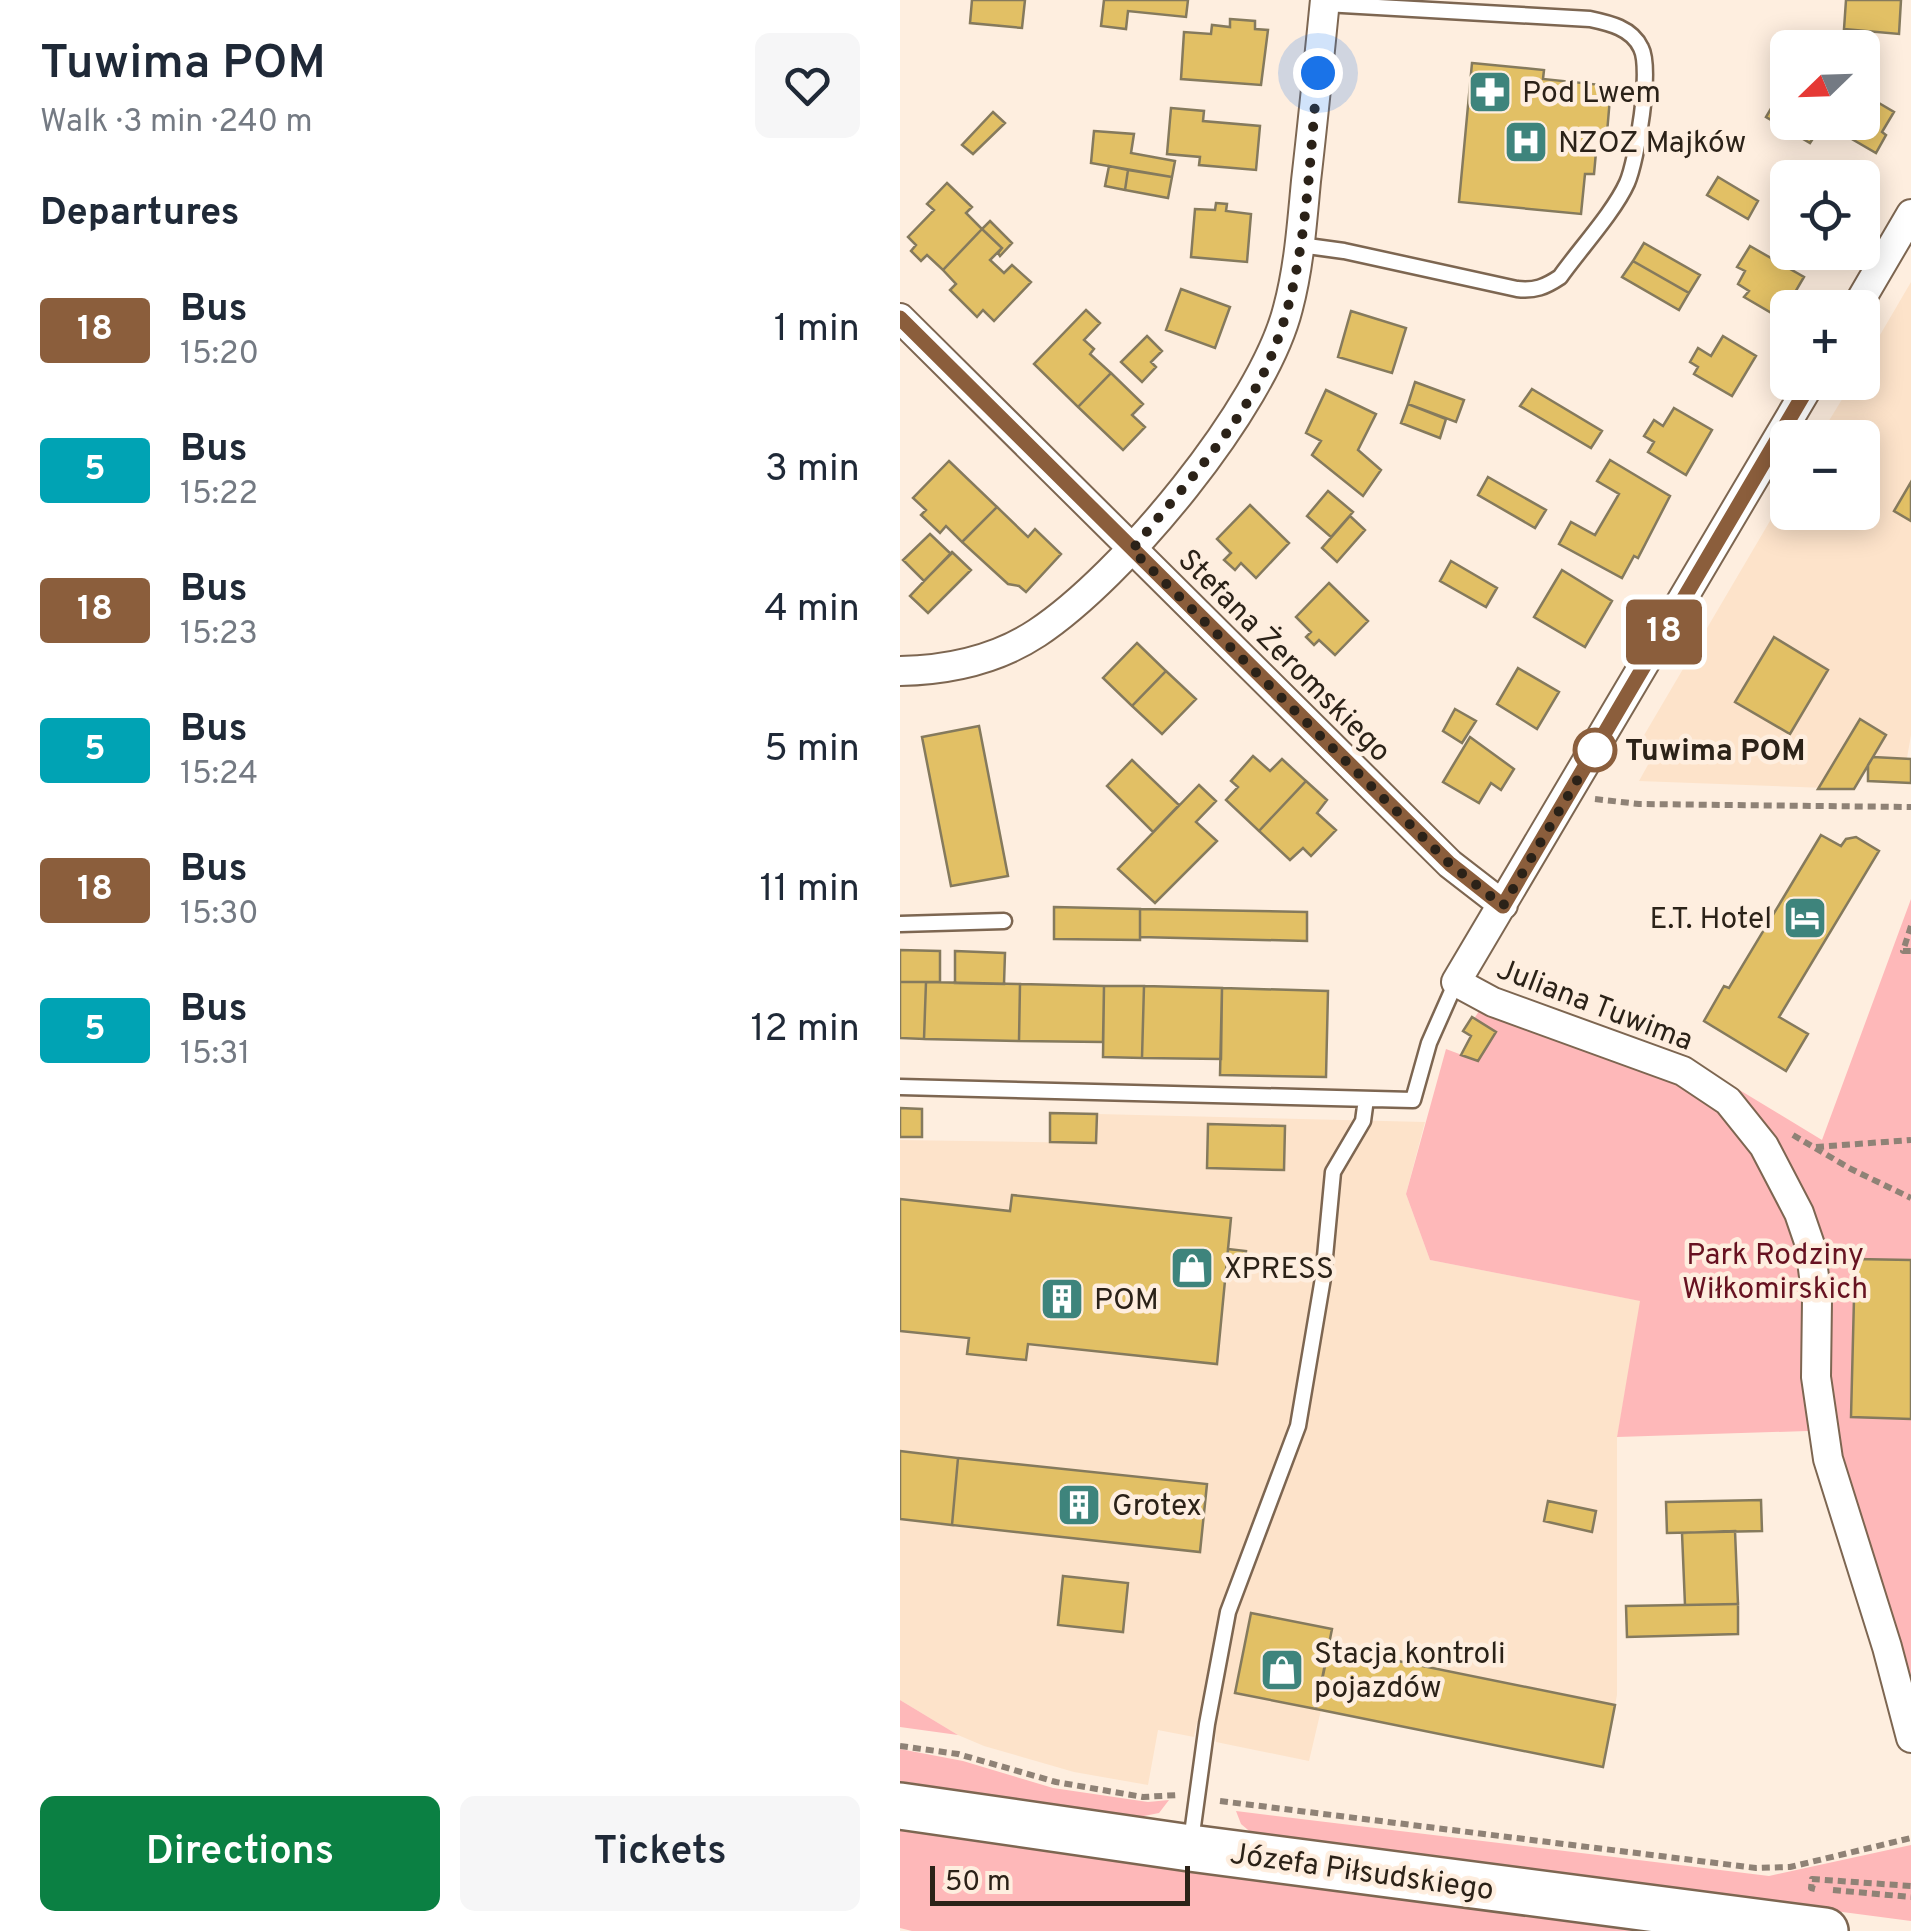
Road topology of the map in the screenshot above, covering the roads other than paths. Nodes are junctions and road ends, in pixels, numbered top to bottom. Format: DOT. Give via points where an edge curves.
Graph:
graph roads {
  1 [pos="1325,2"];
  2 [pos="1911,214"];
  3 [pos="1300,245"];
  4 [pos="1867,290"];
  5 [pos="900,318"];
  6 [pos="1801,400"];
  7 [pos="1132,550"];
  8 [pos="900,671"];
  9 [pos="1503,906"];
  10 [pos="1004,921"];
  11 [pos="900,924"];
  12 [pos="1456,982"];
  13 [pos="900,1087"];
  14 [pos="1366,1099"];
  15 [pos="1911,1738"];
  16 [pos="900,1806"];
  17 [pos="1190,1848"];
  18 [pos="1826,1931"];
  1 -- 3 [label="street"];
  1 -- 3 [label="lane" via="1616,24 1641,46 1646,64 1636,157 1626,186 1560,277 1546,286 1517,289"];
  2 -- 4 [label="street"];
  3 -- 7 [label="street" via="1288,311 1257,385"];
  5 -- 7 [label="street, Stefana Żeromskiego"];
  6 -- 9 [label="street, Juliana Tuwima"];
  7 -- 8 [label="street" via="1062,614 1015,645 956,666"];
  7 -- 9 [label="street, Stefana Żeromskiego" via="1450,864"];
  9 -- 12 [label="street, Juliana Tuwima"];
  10 -- 11 [label="lane"];
  12 -- 14 [label="lane" via="1428,1043 1413,1100"];
  12 -- 15 [label="street, Juliana Tuwima" via="1493,1002 1683,1071 1745,1119 1784,1180 1816,1274 1816,1377 1828,1459"];
  13 -- 14 [label="lane"];
  14 -- 17 [label="lane" via="1363,1120 1333,1172 1298,1426 1228,1612"];
  16 -- 17 [label="main road, Józefa Piłsudskiego"];
  17 -- 18 [label="main road, Józefa Piłsudskiego"];
}
